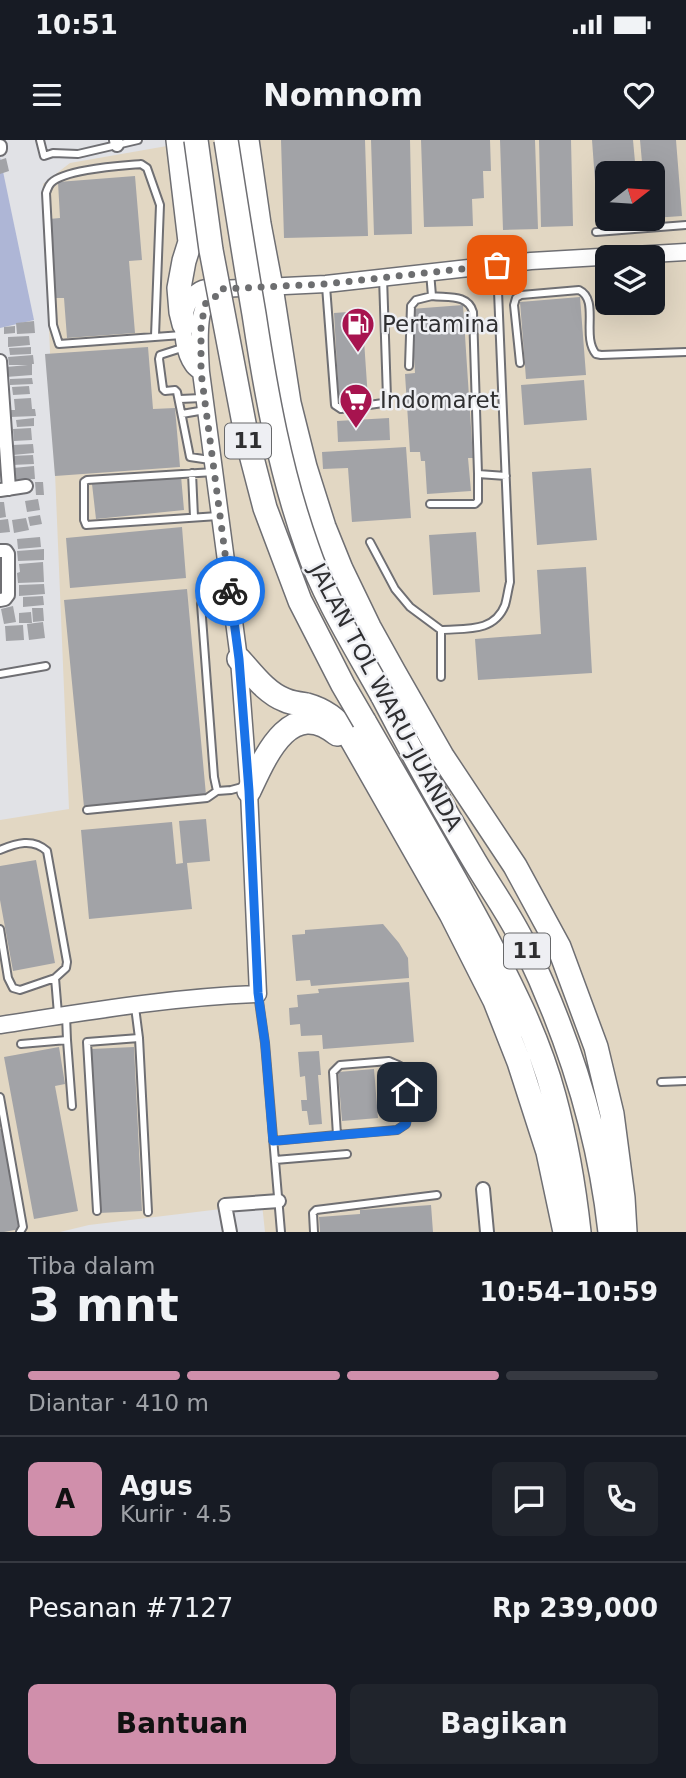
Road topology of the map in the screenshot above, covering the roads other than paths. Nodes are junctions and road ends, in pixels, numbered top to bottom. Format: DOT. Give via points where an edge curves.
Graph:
graph roads {
  1 [pos="40,140"];
  2 [pos="138,140"];
  3 [pos="178,140"];
  4 [pos="196,140"];
  5 [pos="226,140"];
  6 [pos="247,140"];
  7 [pos="117,143"];
  8 [pos="686,225"];
  9 [pos="596,232"];
  10 [pos="190,242"];
  11 [pos="686,252"];
  12 [pos="497,265"];
  13 [pos="430,272"];
  14 [pos="383,277"];
  15 [pos="326,284"];
  16 [pos="271,287"];
  17 [pos="213,292"];
  18 [pos="432,296"];
  19 [pos="184,335"];
  20 [pos="155,336"];
  21 [pos="686,352"];
  22 [pos="0,361"];
  23 [pos="520,363"];
  24 [pos="410,366"];
  25 [pos="201,372"];
  26 [pos="1,388"];
  27 [pos="180,399"];
  28 [pos="205,404"];
  29 [pos="182,414"];
  30 [pos="3,440"];
  31 [pos="213,466"];
  32 [pos="192,473"];
  33 [pos="478,474"];
  34 [pos="506,475"];
  35 [pos="26,486"];
  36 [pos="4,489"];
  37 [pos="430,504"];
  38 [pos="220,516"];
  39 [pos="194,517"];
  40 [pos="370,542"];
  41 [pos="0,551"];
  42 [pos="229,587"];
  43 [pos="0,600"];
  44 [pos="441,629"];
  45 [pos="239,659"];
  46 [pos="46,666"];
  47 [pos="0,674"];
  48 [pos="441,677"];
  49 [pos="249,789"];
  50 [pos="217,791"];
  51 [pos="87,810"];
  52 [pos="0,850"];
  53 [pos="430,877"];
  54 [pos="0,929"];
  55 [pos="55,978"];
  56 [pos="258,993"];
  57 [pos="135,1006"];
  58 [pos="62,1015"];
  59 [pos="0,1025"];
  60 [pos="139,1038"];
  61 [pos="67,1040"];
  62 [pos="21,1044"];
  63 [pos="686,1081"];
  64 [pos="661,1082"];
  65 [pos="0,1097"];
  66 [pos="72,1106"];
  67 [pos="337,1135"];
  68 [pos="273,1141"];
  69 [pos="347,1154"];
  70 [pos="275,1160"];
  71 [pos="484,1189"];
  72 [pos="437,1195"];
  73 [pos="279,1200"];
  74 [pos="97,1211"];
  75 [pos="148,1212"];
  76 [pos="20,1232"];
  77 [pos="230,1232"];
  78 [pos="281,1232"];
  79 [pos="314,1232"];
  80 [pos="487,1232"];
  81 [pos="565,1232"];
  82 [pos="579,1232"];
  83 [pos="610,1232"];
  84 [pos="625,1232"];
  1 -- 7 [label="lane" via="44,156"];
  2 -- 7 [label="lane"];
  3 -- 10 [label="highway"];
  4 -- 82 [label="highway, JALAN TOL WARU–JUANDA / 11, bridge" via="211,250 265,508 300,601 500,963 534,1037 554,1095"];
  5 -- 83 [label="highway, JALAN TOL WARU–JUANDA / 11, bridge" via="274,434 308,550 423,773 523,941 558,1019 598,1150"];
  6 -- 16 [label="highway"];
  8 -- 9 [label="lane"];
  10 -- 17 [label="highway"];
  10 -- 19 [label="highway" via="179,288"];
  11 -- 12 [label="street"];
  12 -- 13 [label="street"];
  12 -- 34 [label="lane"];
  13 -- 14 [label="street"];
  13 -- 18 [label="lane"];
  14 -- 15 [label="street"];
  14 -- 15 [label="lane" via="387,398 383,403 335,405"];
  15 -- 16 [label="street"];
  16 -- 17 [label="street"];
  16 -- 84 [label="highway" via="289,403 305,467 341,569 442,756 515,866 559,947 596,1046 612,1114"];
  17 -- 19 [label="street" via="199,289 193,295 187,304"];
  17 -- 25 [label="street" via="201,325"];
  18 -- 24 [label="lane" via="411,306"];
  18 -- 33 [label="lane" via="471,303"];
  19 -- 20 [label="lane"];
  19 -- 25 [label="street" via="193,366"];
  19 -- 27 [label="lane" via="159,359 163,390 175,390"];
  20 -- 20 [label="lane" via="59,344 53,325 46,192 55,180 141,164 147,168 160,205"];
  21 -- 23 [label="lane" via="596,354 590,344 589,299 579,290 516,298"];
  22 -- 26 [label="street"];
  25 -- 28 [label="street"];
  26 -- 30 [label="street"];
  27 -- 28 [label="lane"];
  27 -- 29 [label="lane"];
  28 -- 29 [label="lane"];
  28 -- 31 [label="street"];
  29 -- 31 [label="lane" via="190,457"];
  30 -- 36 [label="street"];
  31 -- 32 [label="lane"];
  31 -- 38 [label="street"];
  32 -- 39 [label="lane"];
  32 -- 39 [label="lane" via="87,480 84,520 86,525"];
  33 -- 34 [label="lane"];
  33 -- 37 [label="lane" via="475,504"];
  34 -- 44 [label="lane" via="510,582 504,607 482,628"];
  35 -- 36 [label="street"];
  38 -- 39 [label="lane"];
  38 -- 42 [label="street"];
  40 -- 44 [label="lane" via="395,589 410,607"];
  41 -- 43 [label="street" via="8,554 8,595"];
  42 -- 45 [label="street"];
  42 -- 50 [label="lane" via="205,595 201,604"];
  44 -- 48 [label="lane"];
  45 -- 49 [label="street"];
  45 -- 53 [label="highway" via="269,691 331,714 341,724"];
  46 -- 47 [label="lane"];
  49 -- 50 [label="lane"];
  49 -- 53 [label="highway" via="280,736 306,722 327,726 337,733 399,839"];
  49 -- 56 [label="street"];
  50 -- 51 [label="lane" via="206,798"];
  52 -- 55 [label="lane" via="32,842 47,851 67,962"];
  53 -- 81 [label="highway" via="475,959 519,1062 548,1152"];
  54 -- 55 [label="lane" via="13,988 20,990"];
  55 -- 58 [label="lane"];
  56 -- 57 [label="street"];
  56 -- 68 [label="lane"];
  57 -- 58 [label="street"];
  57 -- 60 [label="lane"];
  58 -- 59 [label="street"];
  58 -- 61 [label="lane"];
  60 -- 74 [label="lane" via="87,1042"];
  60 -- 75 [label="lane"];
  61 -- 62 [label="lane"];
  61 -- 66 [label="lane"];
  63 -- 64 [label="lane"];
  65 -- 76 [label="lane" via="23,1227"];
  67 -- 67 [label="lane" via="397,1130 406,1124 408,1098 399,1065 389,1061 336,1068"];
  67 -- 68 [label="lane"];
  68 -- 70 [label="lane"];
  69 -- 70 [label="lane"];
  70 -- 73 [label="lane"];
  71 -- 80 [label="street"];
  72 -- 79 [label="lane" via="316,1210"];
  73 -- 77 [label="street" via="225,1205"];
  73 -- 78 [label="lane"];
}
